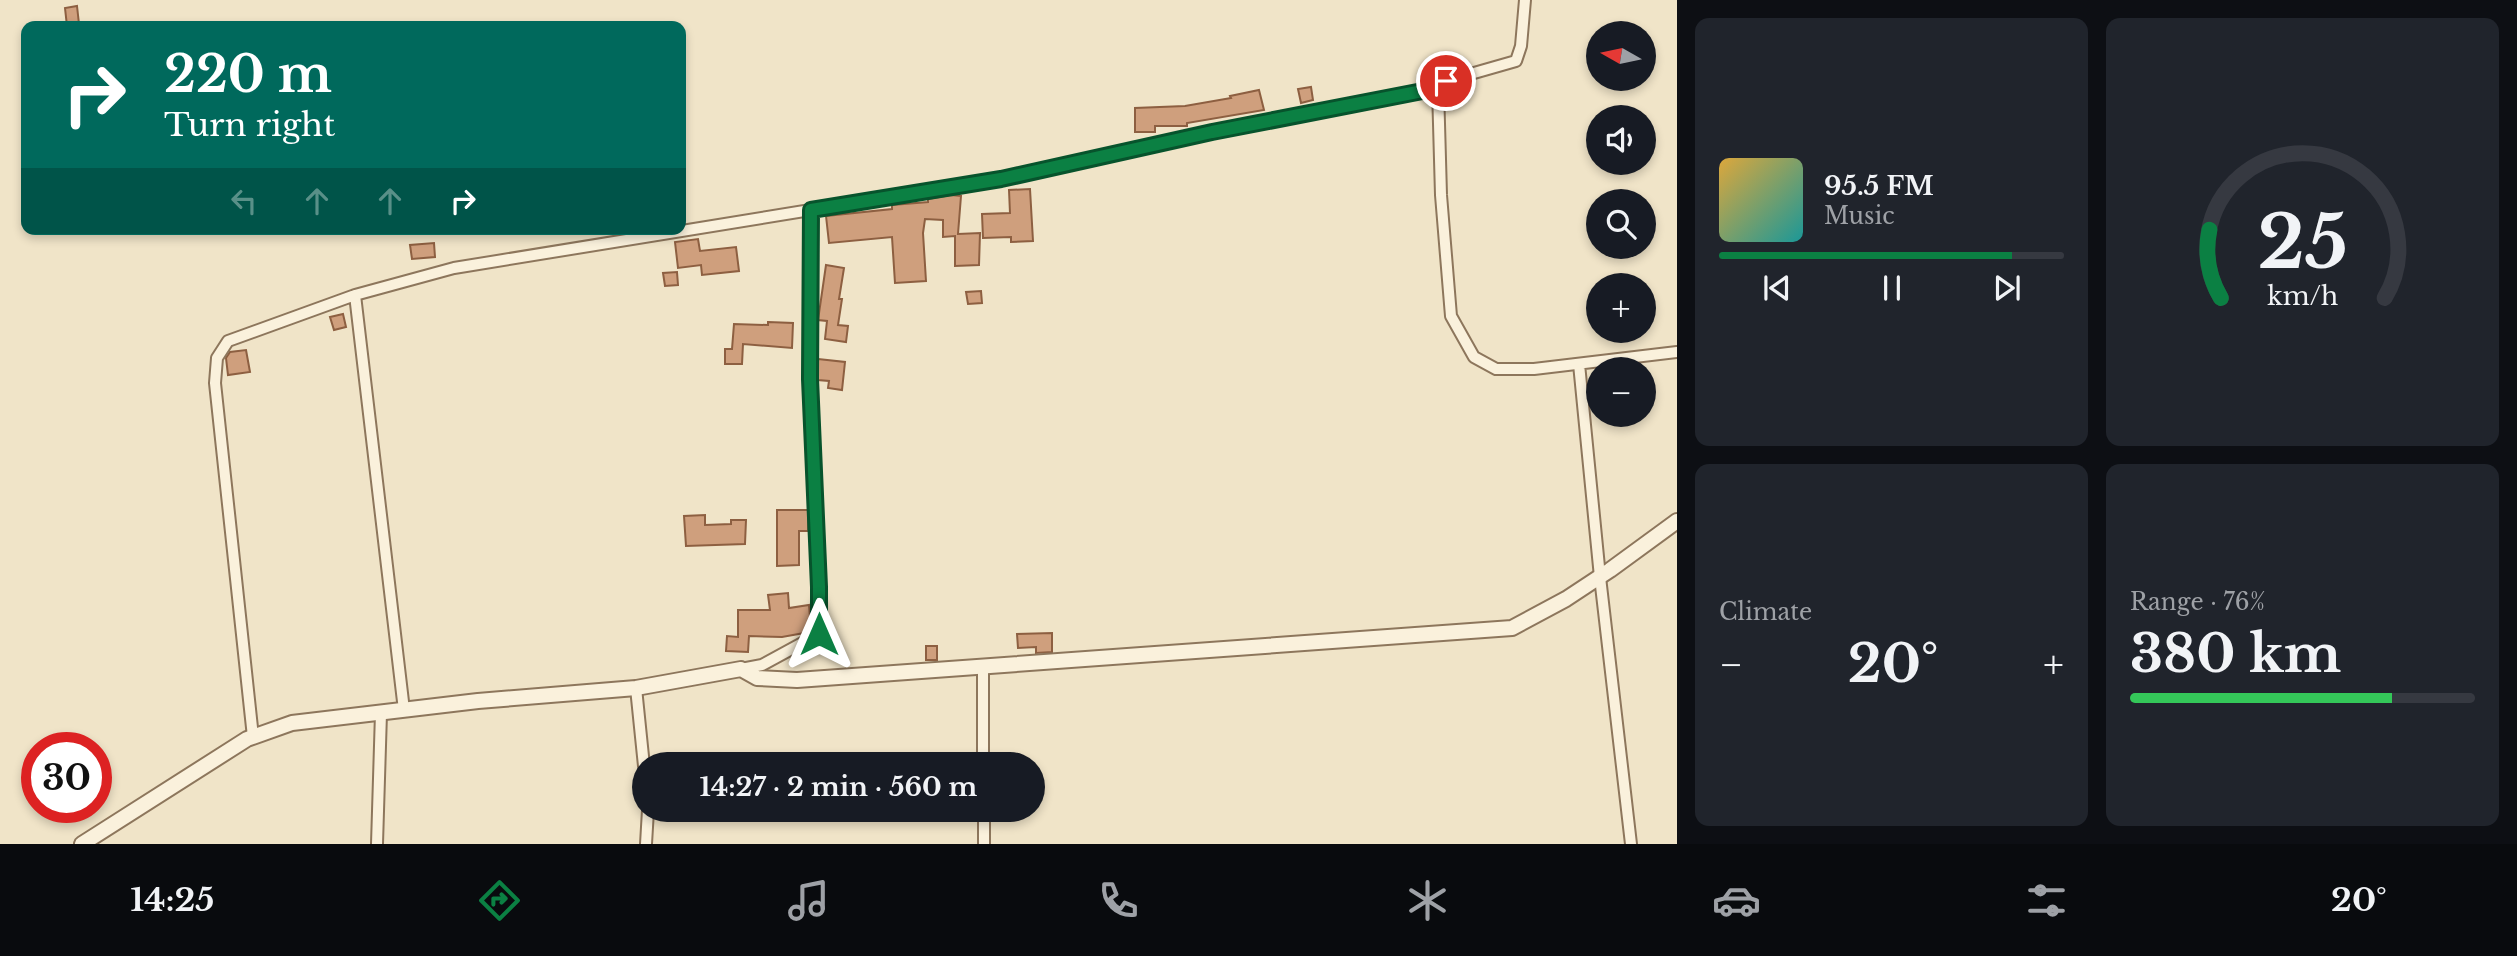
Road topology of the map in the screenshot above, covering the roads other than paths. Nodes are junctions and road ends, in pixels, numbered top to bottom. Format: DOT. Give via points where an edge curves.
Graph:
graph roads {
  1 [pos="1525,0"];
  2 [pos="1438,88"];
  3 [pos="811,210"];
  4 [pos="686,230"];
  5 [pos="657,235"];
  6 [pos="355,295"];
  7 [pos="1677,352"];
  8 [pos="1579,364"];
  9 [pos="1677,521"];
  10 [pos="1600,577"];
  11 [pos="983,666"];
  12 [pos="741,669"];
  13 [pos="636,688"];
  14 [pos="404,710"];
  15 [pos="381,713"];
  16 [pos="253,737"];
  17 [pos="643,752"];
  18 [pos="983,752"];
  19 [pos="647,822"];
  20 [pos="984,822"];
  21 [pos="82,844"];
  22 [pos="377,844"];
  23 [pos="646,844"];
  24 [pos="984,844"];
  25 [pos="1631,844"];
  1 -- 2 [label="street" via="1516,61 1446,81"];
  2 -- 3 [label="street" via="1001,179"];
  2 -- 8 [label="street" via="1451,316 1461,336 1474,358 1496,369"];
  3 -- 4 [label="street"];
  3 -- 12 [label="street" via="810,379 819,634 762,665"];
  5 -- 6 [label="street" via="454,268"];
  6 -- 14 [label="street"];
  6 -- 16 [label="street" via="228,341 217,358 215,383"];
  7 -- 8 [label="street"];
  8 -- 10 [label="street"];
  9 -- 10 [label="street"];
  10 -- 11 [label="street" via="1512,628"];
  10 -- 25 [label="street"];
  11 -- 12 [label="street" via="797,680 757,678"];
  11 -- 18 [label="street"];
  12 -- 13 [label="street"];
  13 -- 14 [label="street"];
  13 -- 17 [label="street"];
  14 -- 15 [label="street"];
  15 -- 16 [label="street" via="292,723"];
  15 -- 22 [label="street"];
  16 -- 21 [label="street"];
  19 -- 23 [label="street"];
  20 -- 24 [label="street"];
}
